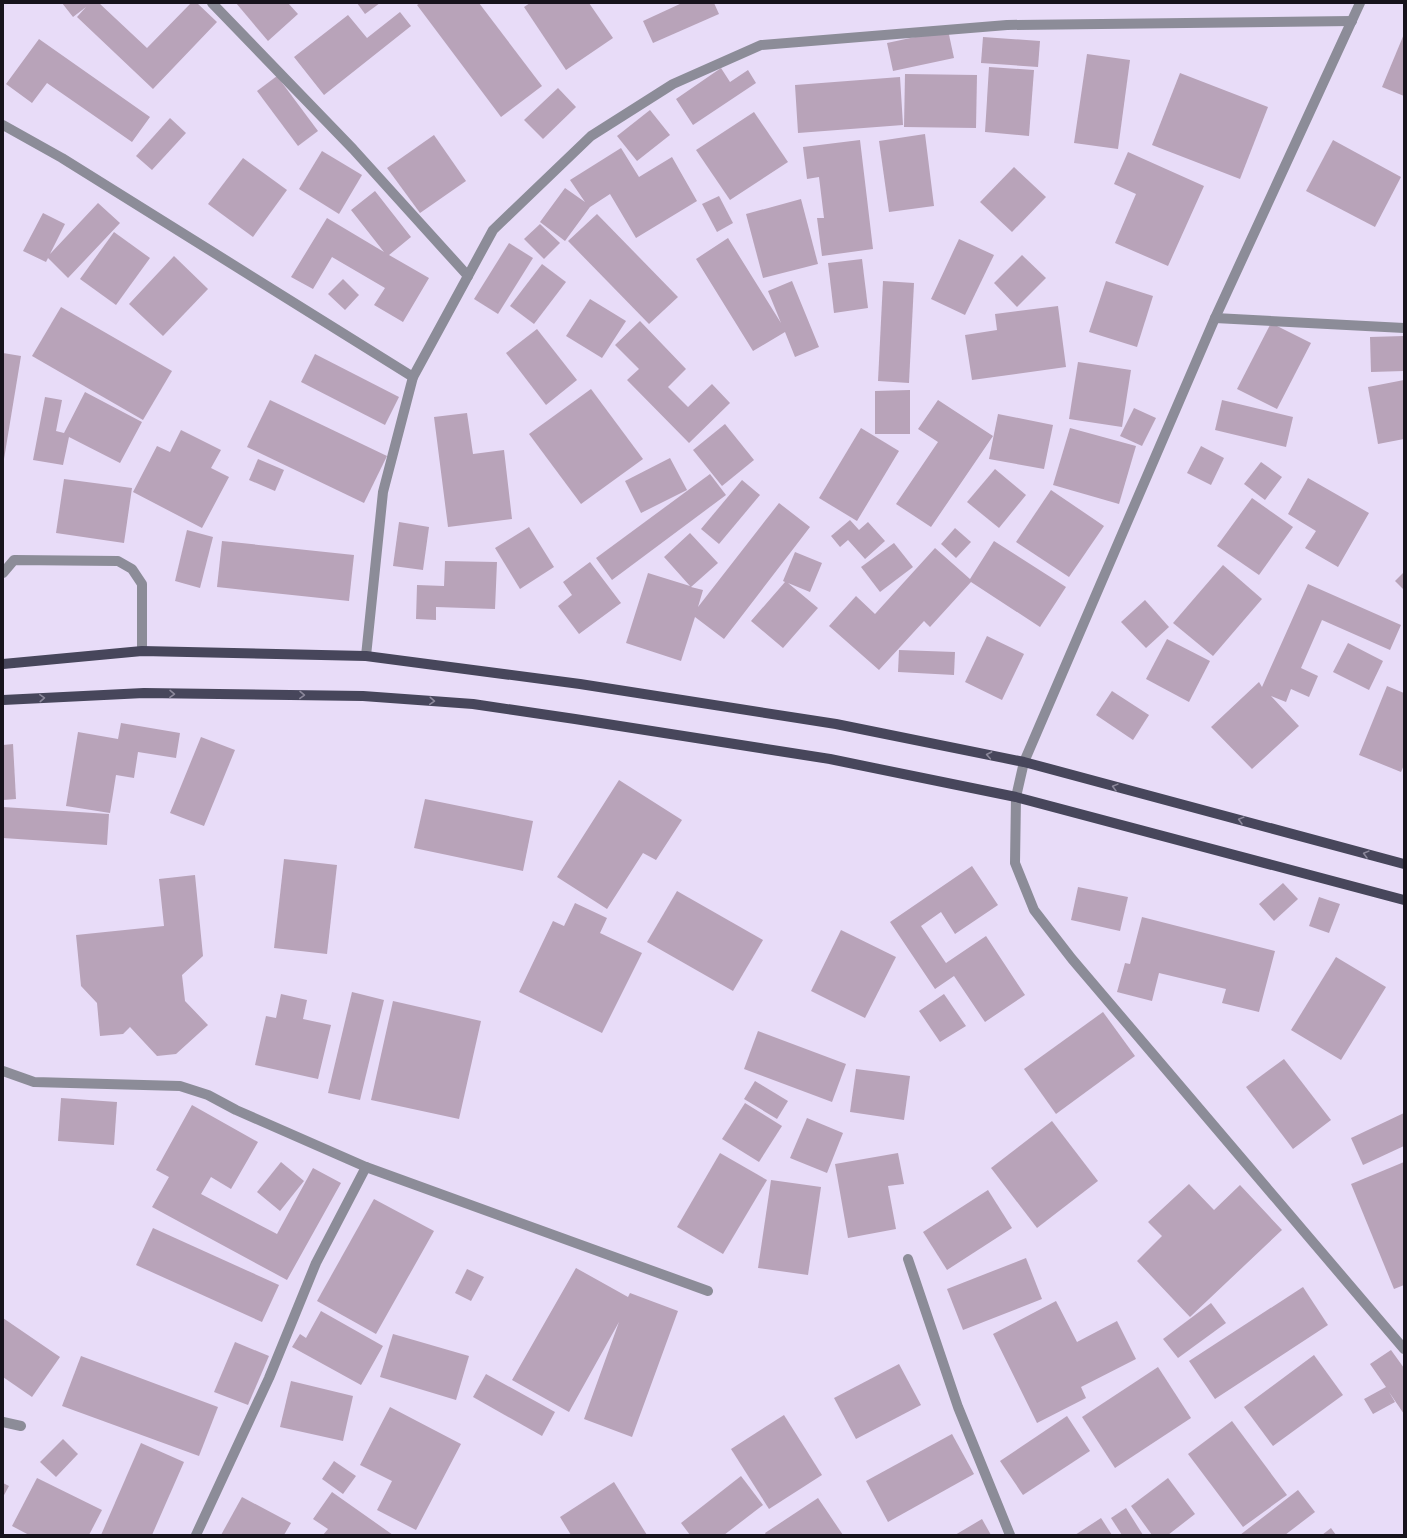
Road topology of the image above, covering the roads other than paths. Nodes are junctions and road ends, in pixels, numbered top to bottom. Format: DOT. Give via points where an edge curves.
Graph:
graph roads {
  1 [pos="212,3"];
  2 [pos="1360,3"];
  3 [pos="1352,21"];
  4 [pos="3,125"];
  5 [pos="468,276"];
  6 [pos="1215,318"];
  7 [pos="1404,328"];
  8 [pos="413,377"];
  9 [pos="3,573"];
  10 [pos="142,651"];
  11 [pos="366,656"];
  12 [pos="3,664"];
  13 [pos="3,700"];
  14 [pos="1024,762"];
  15 [pos="1016,797"];
  16 [pos="1404,864"];
  17 [pos="1404,900"];
  18 [pos="3,1071"];
  19 [pos="366,1167"];
  20 [pos="908,1259"];
  21 [pos="708,1291"];
  22 [pos="1404,1350"];
  23 [pos="3,1422"];
  24 [pos="21,1426"];
  25 [pos="196,1535"];
  26 [pos="1010,1535"];
  1 -- 5 [label="street" via="353,149"];
  2 -- 3 [label="street"];
  3 -- 5 [label="street" via="1007,24 761,45 673,84 591,136 493,230"];
  3 -- 6 [label="street"];
  4 -- 8 [label="street" via="62,158"];
  5 -- 8 [label="street"];
  6 -- 7 [label="street"];
  6 -- 14 [label="street"];
  8 -- 11 [label="street" via="383,492"];
  9 -- 10 [label="street" via="14,560 118,560 132,569 142,584"];
  10 -- 11 [label="main road"];
  10 -- 12 [label="main road"];
  14 -- 11 [label="main road, one-way" via="836,724 580,684"];
  13 -- 15 [label="main road, one-way" via="144,693 363,696 473,704 830,759"];
  14 -- 15 [label="street"];
  16 -- 14 [label="main road, one-way"];
  15 -- 17 [label="main road"];
  15 -- 22 [label="street" via="1015,863 1034,910 1072,959"];
  18 -- 19 [label="street" via="34,1082 180,1086 208,1095 236,1110"];
  19 -- 21 [label="street"];
  19 -- 25 [label="street" via="316,1263 269,1378"];
  20 -- 26 [label="street" via="958,1407"];
  23 -- 24 [label="street"];
}
